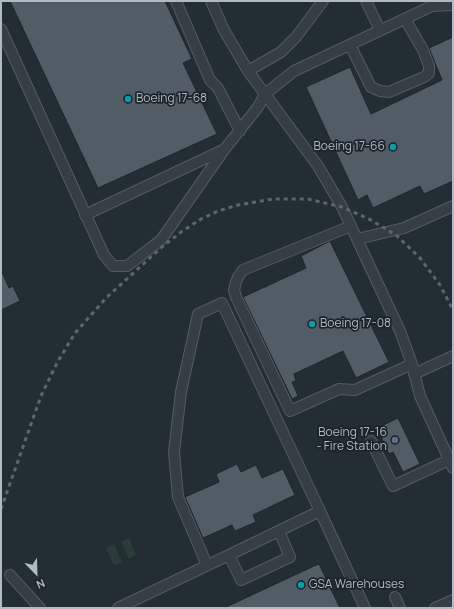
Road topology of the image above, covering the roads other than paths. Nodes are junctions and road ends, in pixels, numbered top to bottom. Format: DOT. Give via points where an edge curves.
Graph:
graph roads {
  1 [pos="176,1"];
  2 [pos="211,1"];
  3 [pos="323,1"];
  4 [pos="366,1"];
  5 [pos="453,5"];
  6 [pos="405,19"];
  7 [pos="1,29"];
  8 [pos="380,30"];
  9 [pos="350,44"];
  10 [pos="248,71"];
  11 [pos="265,94"];
  12 [pos="240,131"];
  13 [pos="224,150"];
  14 [pos="453,206"];
  15 [pos="85,215"];
  16 [pos="351,226"];
  17 [pos="357,239"];
  18 [pos="453,356"];
  19 [pos="413,369"];
  20 [pos="371,440"];
  21 [pos="451,464"];
  22 [pos="320,511"];
  23 [pos="279,531"];
  24 [pos="229,555"];
  25 [pos="208,565"];
  26 [pos="10,575"];
  27 [pos="395,597"];
  28 [pos="453,600"];
  29 [pos="40,608"];
  30 [pos="118,608"];
  31 [pos="365,608"];
  32 [pos="400,608"];
  33 [pos="436,608"];
  1 -- 12 [label="lane" via="210,80 218,88"];
  2 -- 10 [label="lane" via="224,30"];
  3 -- 10 [label="lane" via="296,37 281,52"];
  4 -- 8 [label="lane"];
  5 -- 6 [label="lane" via="432,6"];
  6 -- 8 [label="lane"];
  6 -- 9 [label="lane" via="429,66 429,73 424,78 389,92 371,87"];
  7 -- 15 [label="lane"];
  8 -- 9 [label="lane"];
  9 -- 11 [label="lane" via="294,71"];
  10 -- 11 [label="lane"];
  11 -- 12 [label="lane"];
  11 -- 16 [label="lane" via="318,166"];
  12 -- 13 [label="lane"];
  13 -- 15 [label="lane"];
  13 -- 15 [label="lane" via="161,240 127,266 113,266 104,255"];
  14 -- 17 [label="lane" via="404,228"];
  16 -- 17 [label="lane"];
  16 -- 19 [label="lane" via="243,270 236,282 236,297 290,411 339,389 355,390"];
  17 -- 19 [label="lane" via="400,331"];
  18 -- 19 [label="lane"];
  19 -- 21 [label="lane" via="420,396"];
  20 -- 21 [label="lane" via="393,486"];
  22 -- 23 [label="lane"];
  22 -- 25 [label="lane" via="222,303 198,314 181,392 174,452 178,497"];
  22 -- 31 [label="lane"];
  23 -- 24 [label="lane"];
  23 -- 24 [label="lane" via="290,557 241,580"];
  24 -- 25 [label="lane"];
  25 -- 30 [label="lane"];
  26 -- 29 [label="lane"];
  27 -- 32 [label="lane"];
  28 -- 33 [label="lane"];
}
